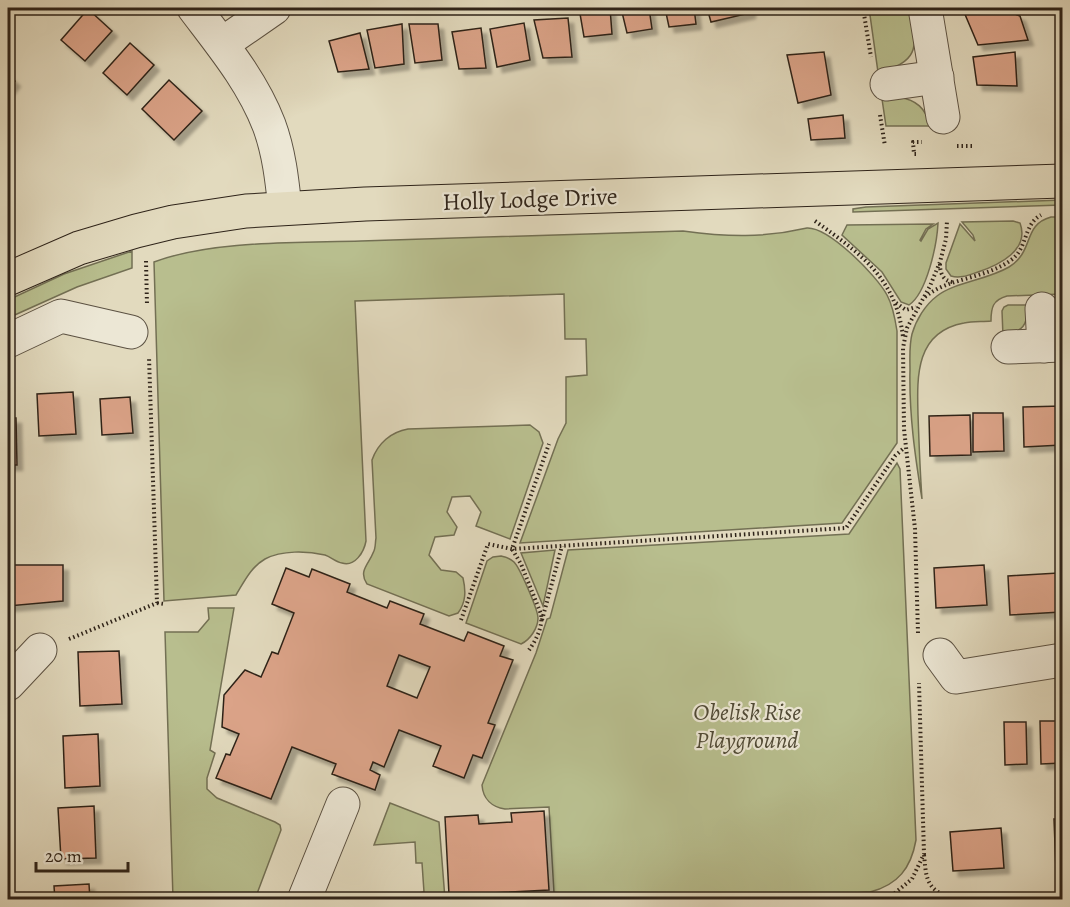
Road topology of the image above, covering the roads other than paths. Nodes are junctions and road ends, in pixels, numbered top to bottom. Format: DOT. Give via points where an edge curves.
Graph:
graph roads {
  1 [pos="194,8"];
  2 [pos="274,8"];
  3 [pos="926,8"];
  4 [pos="222,44"];
  5 [pos="937,77"];
  6 [pos="887,84"];
  7 [pos="943,117"];
  8 [pos="1062,181"];
  9 [pos="285,208"];
  10 [pos="8,279"];
  11 [pos="1042,309"];
  12 [pos="142,331"];
  13 [pos="8,341"];
  14 [pos="1053,345"];
  15 [pos="1008,347"];
  16 [pos="40,650"];
  17 [pos="1062,660"];
  18 [pos="936,669"];
  19 [pos="8,684"];
  20 [pos="343,804"];
  21 [pos="304,900"];
  1 -- 4 [label="street"];
  2 -- 4 [label="street"];
  3 -- 5 [label="street"];
  4 -- 9 [label="street" via="251,87 270,126"];
  5 -- 6 [label="street"];
  5 -- 7 [label="street"];
  8 -- 9 [label="main road, Holly Lodge Drive"];
  9 -- 10 [label="main road, Holly Lodge Drive" via="208,215 136,231 79,248"];
  11 -- 14 [label="street"];
  12 -- 13 [label="street" via="61,316"];
  14 -- 15 [label="street"];
  16 -- 19 [label="street"];
  17 -- 18 [label="street"];
  20 -- 21 [label="street"];
}
